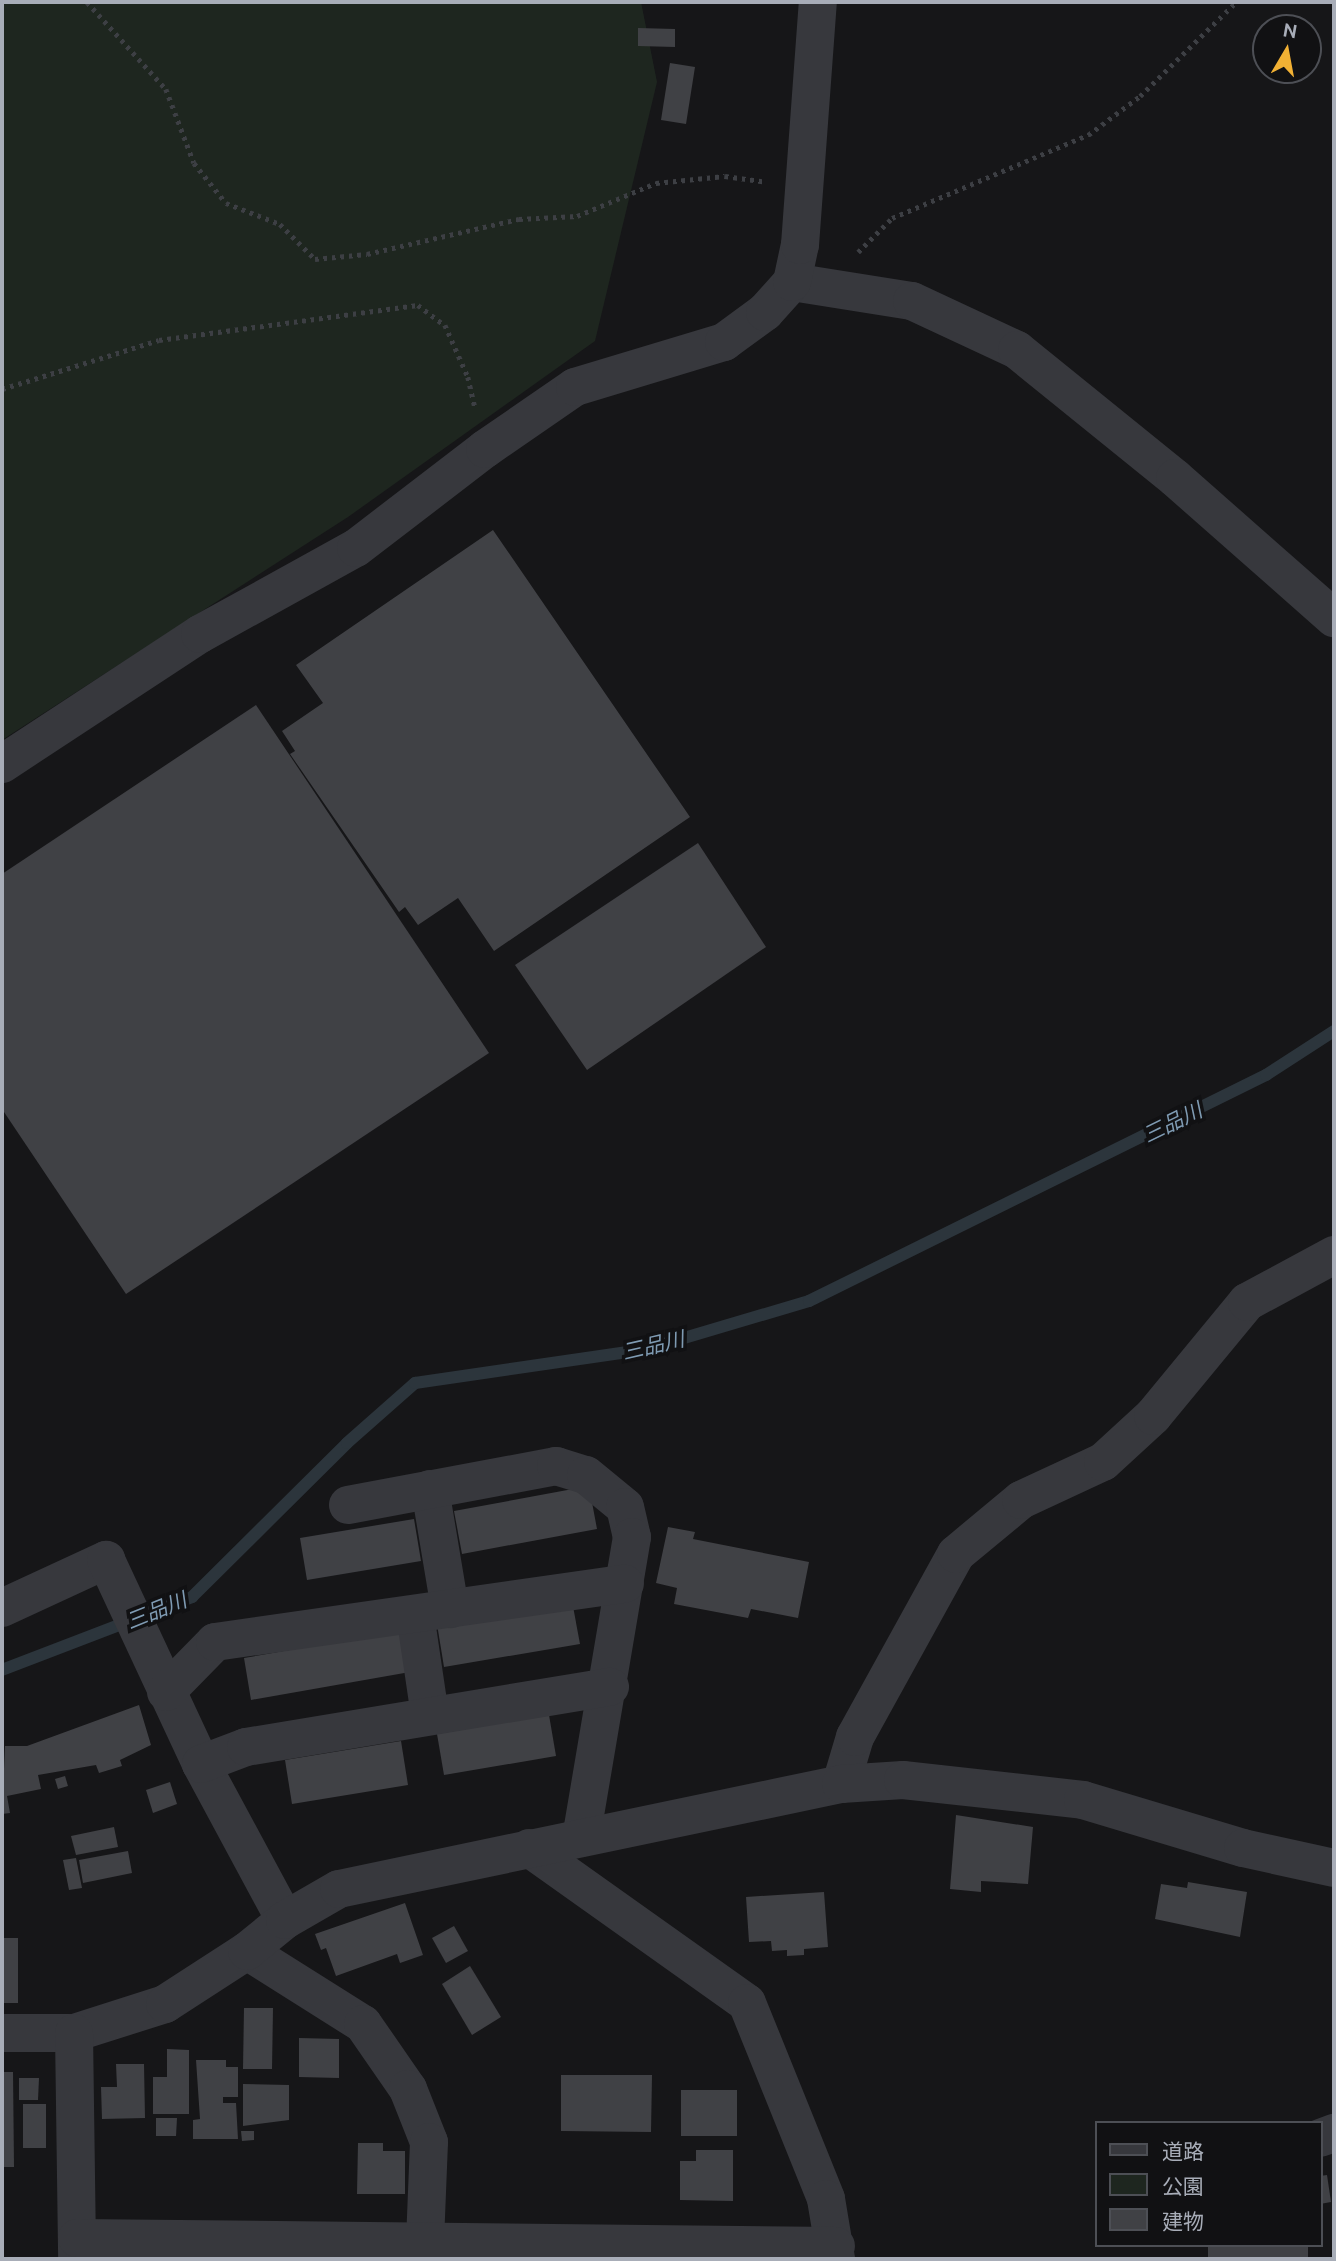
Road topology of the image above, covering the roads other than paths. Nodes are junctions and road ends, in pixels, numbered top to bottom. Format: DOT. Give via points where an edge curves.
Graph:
graph roads {
  1 [pos="818,2"];
  2 [pos="792,282"];
  3 [pos="1334,618"];
  4 [pos="2,764"];
  5 [pos="1334,1255"];
  6 [pos="430,1489"];
  7 [pos="348,1505"];
  8 [pos="625,1584"];
  9 [pos="2,1608"];
  10 [pos="432,1611"];
  11 [pos="610,1687"];
  12 [pos="166,1692"];
  13 [pos="430,1716"];
  14 [pos="201,1763"];
  15 [pos="841,1784"];
  16 [pos="581,1838"];
  17 [pos="529,1848"];
  18 [pos="1334,1868"];
  19 [pos="285,1920"];
  20 [pos="247,1951"];
  21 [pos="2,2033"];
  22 [pos="74,2033"];
  23 [pos="425,2242"];
  24 [pos="77,2248"];
  25 [pos="836,2253"];
  1 -- 2 [label="street" via="800,245"];
  2 -- 3 [label="street" via="912,301 1017,349 1175,478"];
  2 -- 4 [label="street" via="765,312 724,342 575,387 356,548 200,634"];
  5 -- 15 [label="street" via="1247,1302 1153,1416 1103,1462 1021,1500 957,1554 855,1737"];
  6 -- 7 [label="street"];
  6 -- 8 [label="street" via="556,1466 586,1475 625,1507 632,1537"];
  6 -- 10 [label="street"];
  8 -- 10 [label="street"];
  8 -- 11 [label="street"];
  9 -- 12 [label="street" via="106,1560"];
  10 -- 12 [label="street" via="215,1642"];
  10 -- 13 [label="street"];
  11 -- 13 [label="street"];
  11 -- 16 [label="street"];
  12 -- 14 [label="street"];
  13 -- 14 [label="street" via="246,1746"];
  14 -- 19 [label="street"];
  15 -- 16 [label="street"];
  15 -- 18 [label="street" via="903,1780 1083,1800 1243,1848"];
  16 -- 17 [label="street"];
  17 -- 19 [label="street" via="339,1889"];
  17 -- 25 [label="street" via="747,2003 826,2199"];
  19 -- 20 [label="street"];
  20 -- 22 [label="street" via="165,2004"];
  20 -- 23 [label="street" via="363,2024 408,2090 429,2142"];
  21 -- 22 [label="street"];
  22 -- 24 [label="street"];
  23 -- 24 [label="street"];
  23 -- 25 [label="street"];
}
